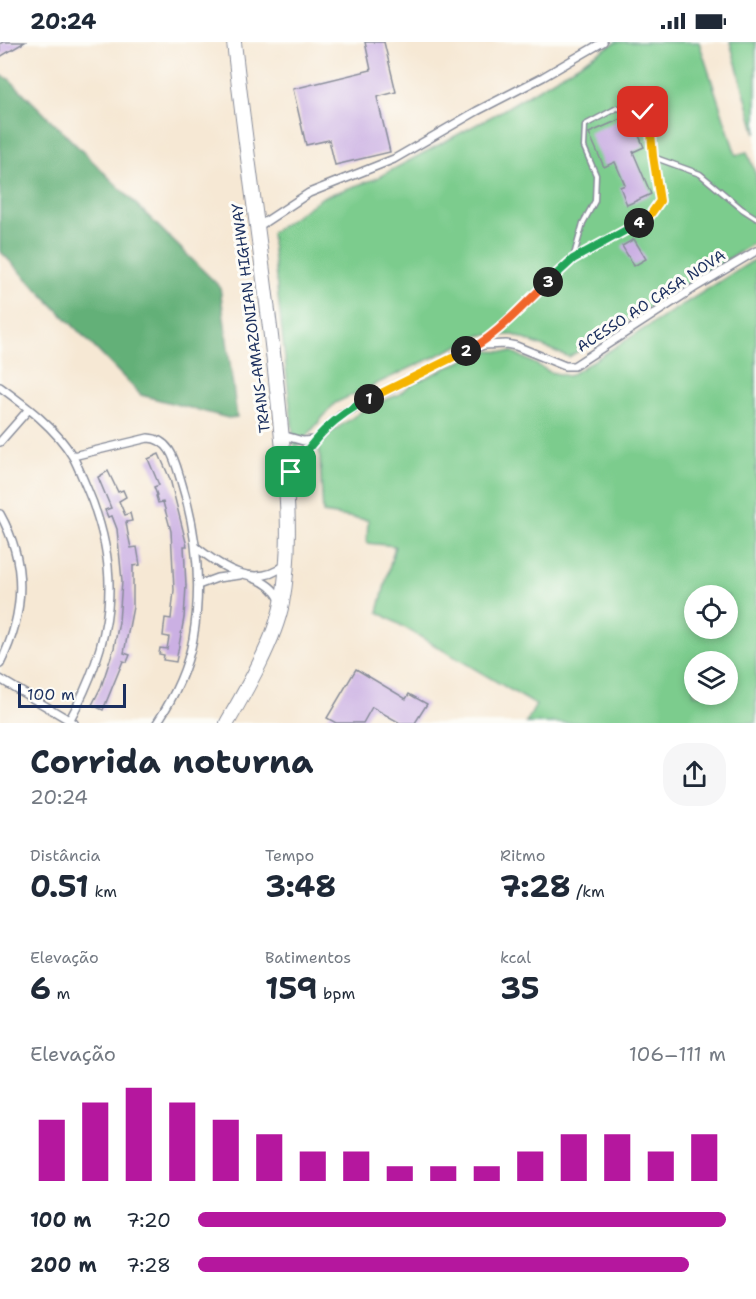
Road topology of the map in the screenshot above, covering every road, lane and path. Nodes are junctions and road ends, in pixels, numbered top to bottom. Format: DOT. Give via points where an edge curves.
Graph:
graph roads {
  1 [pos="234,42"];
  2 [pos="603,42"];
  3 [pos="653,156"];
  4 [pos="756,218"];
  5 [pos="256,228"];
  6 [pos="756,251"];
  7 [pos="573,259"];
  8 [pos="473,348"];
  9 [pos="0,387"];
  10 [pos="29,409"];
  11 [pos="282,435"];
  12 [pos="315,440"];
  13 [pos="0,441"];
  14 [pos="73,456"];
  15 [pos="286,481"];
  16 [pos="0,514"];
  17 [pos="196,547"];
  18 [pos="287,563"];
  19 [pos="245,575"];
  20 [pos="198,585"];
  21 [pos="282,606"];
  22 [pos="0,664"];
  23 [pos="0,679"];
  24 [pos="70,722"];
  25 [pos="157,723"];
  26 [pos="227,723"];
  1 -- 5 [label="highway, TRANS-AMAZONIAN HIGHWAY"];
  2 -- 5 [label="street" via="394,159 309,193"];
  3 -- 4 [label="lane" via="700,174"];
  3 -- 7 [label="lane" via="660,201 648,218"];
  3 -- 7 [label="lane" via="650,121 643,112 616,108 585,125 584,147 596,175 595,201 583,223"];
  5 -- 11 [label="highway, TRANS-AMAZONIAN HIGHWAY"];
  6 -- 8 [label="street, ACESSO AO CASA NOVA" via="574,366 506,344"];
  7 -- 8 [label="lane"];
  8 -- 12 [label="street, ACESSO AO CASA NOVA" via="351,408"];
  9 -- 10 [label="street"];
  10 -- 13 [label="street"];
  10 -- 14 [label="street"];
  11 -- 12 [label="street"];
  11 -- 15 [label="highway, TRANS-AMAZONIAN HIGHWAY"];
  12 -- 15 [label="street, ACESSO AO CASA NOVA"];
  14 -- 17 [label="street" via="148,438 163,442 171,453 189,508"];
  14 -- 24 [label="street" via="96,510 110,578 104,640"];
  15 -- 18 [label="highway, TRANS-AMAZONIAN HIGHWAY"];
  16 -- 22 [label="street" via="12,539 21,596 18,617"];
  17 -- 19 [label="street" via="221,566"];
  17 -- 20 [label="street"];
  18 -- 19 [label="street" via="272,573"];
  18 -- 21 [label="highway, TRANS-AMAZONIAN HIGHWAY"];
  19 -- 20 [label="street"];
  19 -- 21 [label="street" via="273,589"];
  20 -- 25 [label="street" via="188,657 175,693"];
  21 -- 26 [label="highway, TRANS-AMAZONIAN HIGHWAY"];
  23 -- 24 [label="street"];
}
